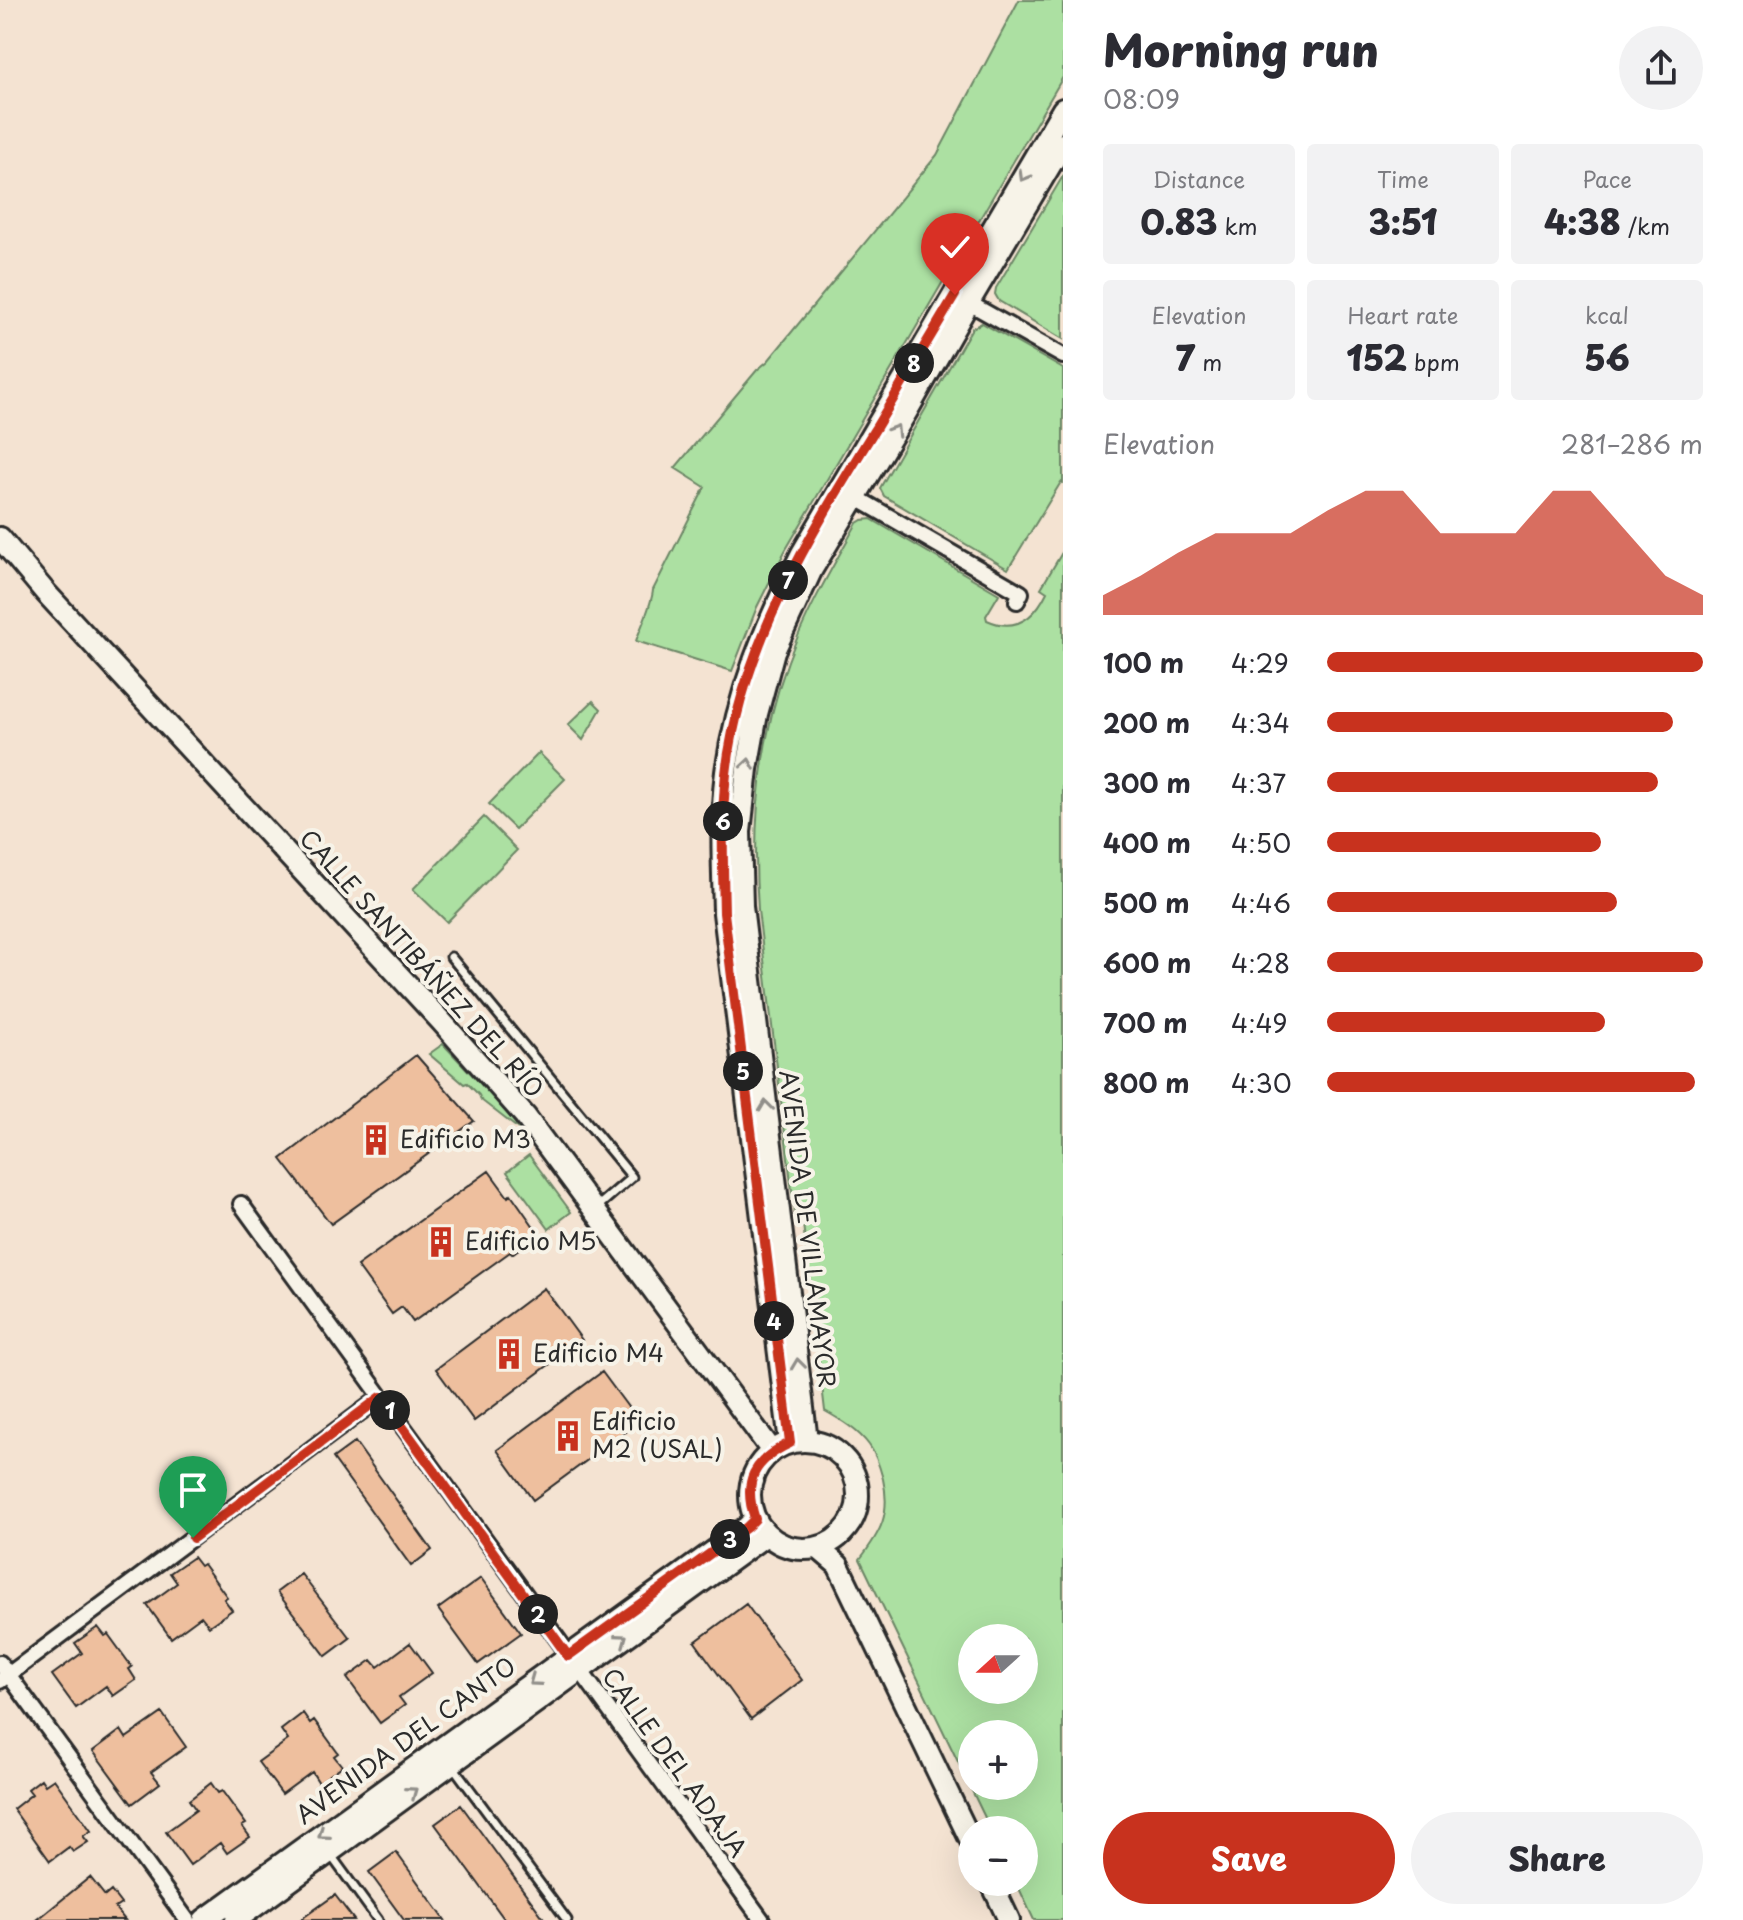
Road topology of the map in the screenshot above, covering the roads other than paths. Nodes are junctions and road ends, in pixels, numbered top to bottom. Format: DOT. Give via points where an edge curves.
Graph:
graph roads {
  1 [pos="1063,109"];
  2 [pos="1063,144"];
  3 [pos="962,299"];
  4 [pos="1063,356"];
  5 [pos="846,492"];
  6 [pos="0,538"];
  7 [pos="1017,601"];
  8 [pos="451,957"];
  9 [pos="241,1204"];
  10 [pos="594,1210"];
  11 [pos="381,1397"];
  12 [pos="790,1445"];
  13 [pos="761,1527"];
  14 [pos="839,1537"];
  15 [pos="818,1548"];
  16 [pos="838,1565"];
  17 [pos="574,1663"];
  18 [pos="3,1673"];
  19 [pos="451,1763"];
  20 [pos="959,1816"];
  21 [pos="329,1852"];
  22 [pos="998,1896"];
  23 [pos="187,1920"];
  24 [pos="204,1920"];
  25 [pos="236,1920"];
  26 [pos="378,1920"];
  27 [pos="567,1920"];
  28 [pos="762,1920"];
  29 [pos="1009,1920"];
  1 -- 3 [label="main road, AVENIDA DE VILLAMAYOR, one-way"];
  2 -- 3 [label="main road, AVENIDA DE VILLAMAYOR"];
  3 -- 4 [label="street"];
  3 -- 5 [label="main road, AVENIDA DE VILLAMAYOR" via="907,411"];
  5 -- 7 [label="street" via="1021,593"];
  5 -- 12 [label="main road, AVENIDA DE VILLAMAYOR" via="774,651 757,714 740,832 742,906"];
  6 -- 10 [label="main road, CALLE SANTIBÁÑEZ DEL RÍO" via="525,1116"];
  8 -- 10 [label="lane" via="632,1177"];
  9 -- 11 [label="street, CALLE DEL ADAJA"];
  10 -- 12 [label="main road, CALLE SANTIBÁÑEZ DEL RÍO"];
  11 -- 17 [label="street, CALLE DEL ADAJA"];
  11 -- 18 [label="street"];
  12 -- 13 [label="main road" via="761,1462 753,1475 750,1505"];
  12 -- 14 [label="main road" via="823,1444 849,1465 856,1480 856,1511"];
  13 -- 15 [label="main road" via="782,1545"];
  13 -- 17 [label="main road, AVENIDA DEL CANTO" via="747,1527"];
  14 -- 15 [label="main road"];
  14 -- 16 [label="main road"];
  15 -- 16 [label="main road"];
  16 -- 20 [label="main road"];
  17 -- 19 [label="main road, AVENIDA DEL CANTO"];
  17 -- 24 [label="main road, AVENIDA DEL CANTO, one-way"];
  17 -- 28 [label="street, CALLE DEL ADAJA"];
  18 -- 23 [label="street"];
  21 -- 19 [label="main road, AVENIDA DEL CANTO, one-way"];
  19 -- 27 [label="lane"];
  21 -- 25 [label="main road, AVENIDA DEL CANTO"];
  21 -- 26 [label="lane"];
  22 -- 29 [label="main road"];
}
